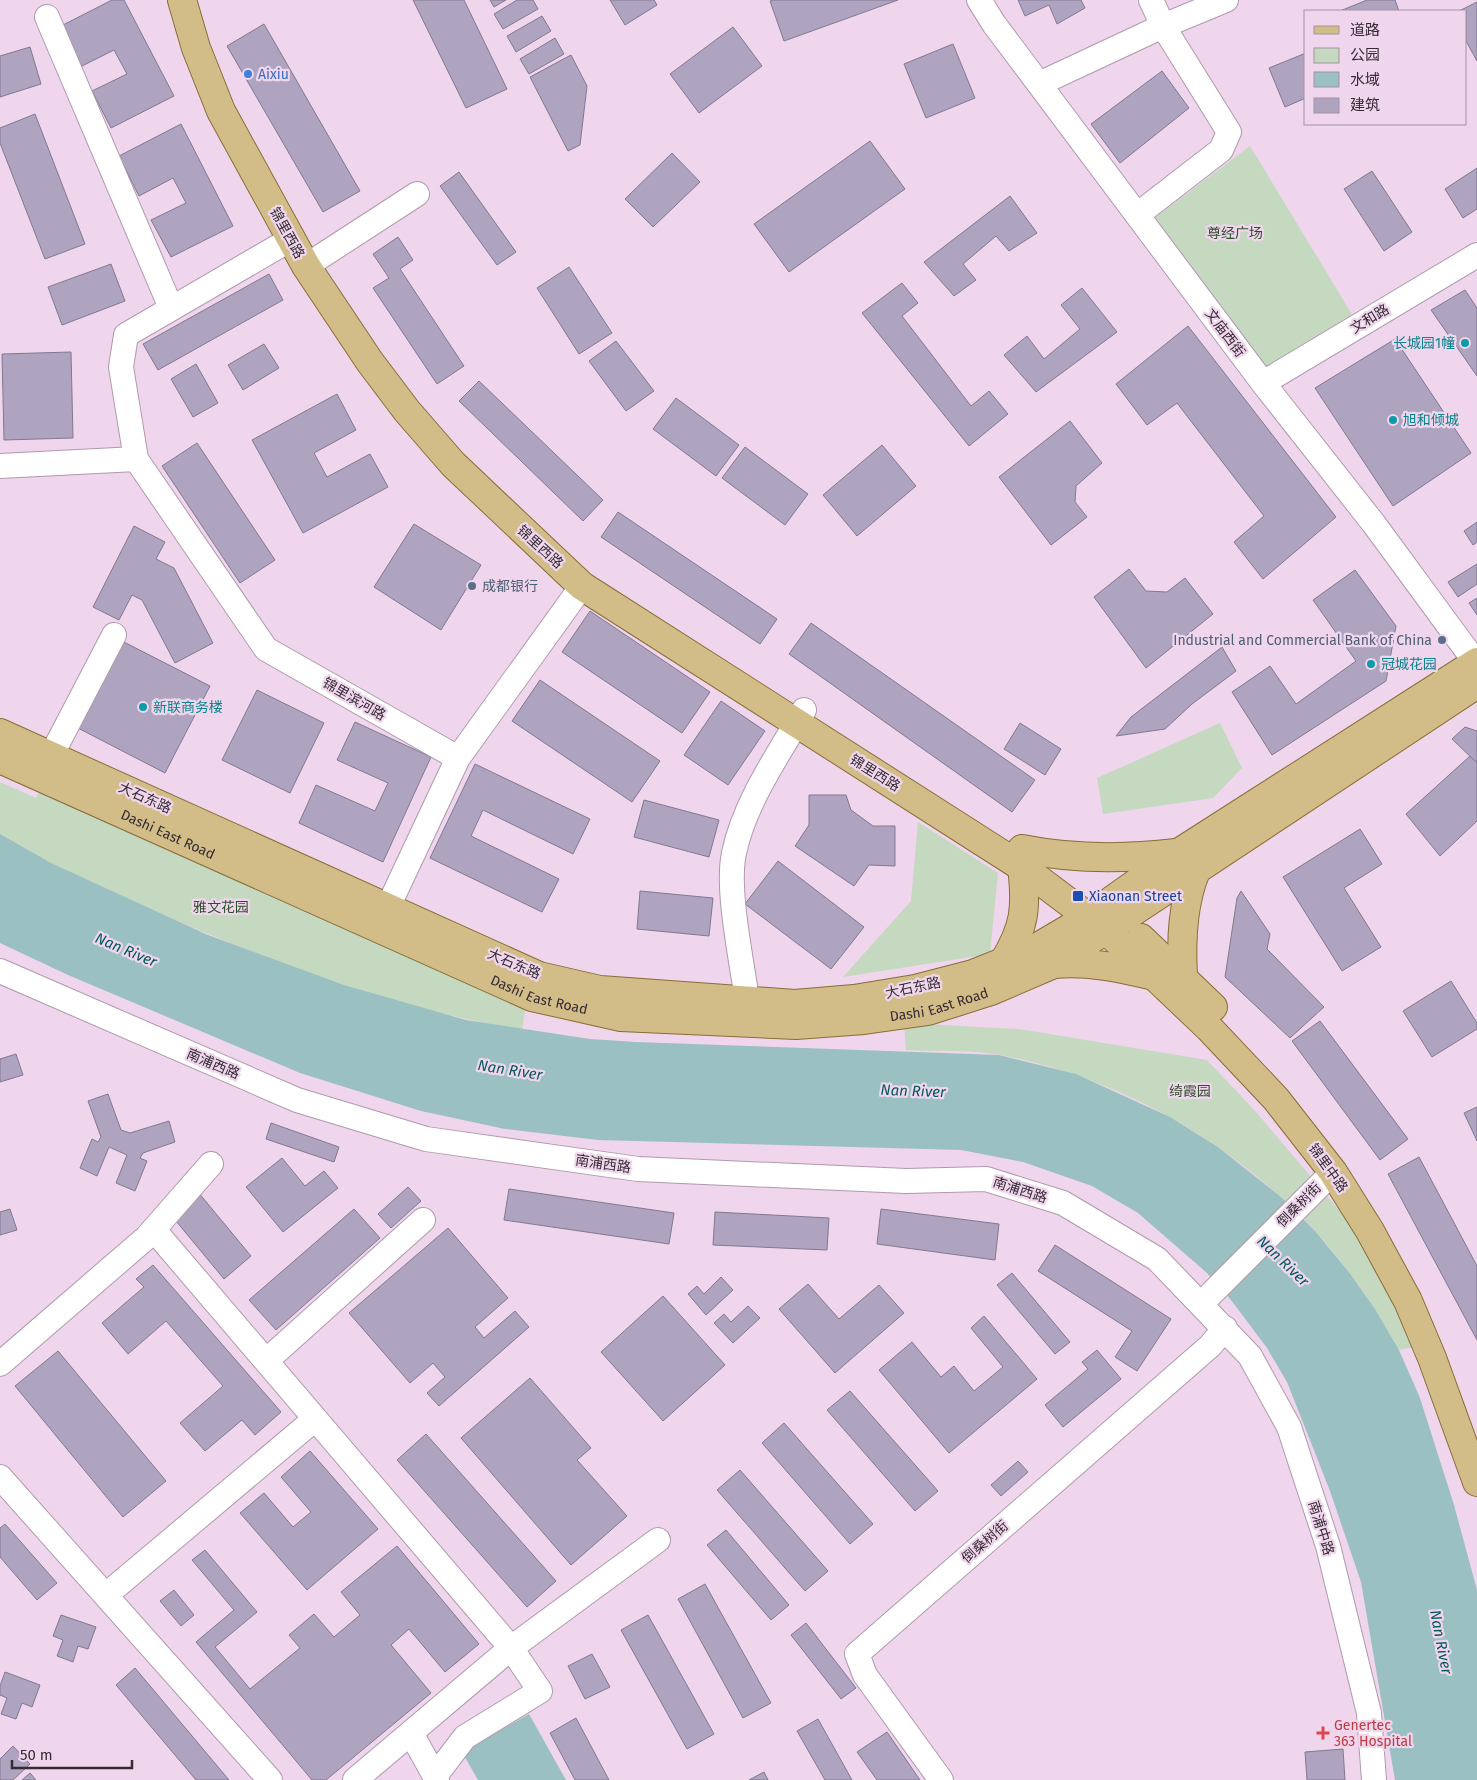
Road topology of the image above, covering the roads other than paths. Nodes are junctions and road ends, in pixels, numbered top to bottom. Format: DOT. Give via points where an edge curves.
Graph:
graph roads {
  1 [pos="182,0"];
  2 [pos="199,0"];
  3 [pos="979,0"];
  4 [pos="1151,0"];
  5 [pos="1226,0"];
  6 [pos="48,17"];
  7 [pos="1163,26"];
  8 [pos="1039,84"];
  9 [pos="417,194"];
  10 [pos="1137,215"];
  11 [pos="291,239"];
  12 [pos="1477,256"];
  13 [pos="311,263"];
  14 [pos="171,308"];
  15 [pos="1263,383"];
  16 [pos="136,459"];
  17 [pos="0,466"];
  18 [pos="582,586"];
  19 [pos="114,635"];
  20 [pos="1476,670"];
  21 [pos="800,717"];
  22 [pos="0,733"];
  23 [pos="51,756"];
  24 [pos="458,758"];
  25 [pos="0,759"];
  26 [pos="1022,858"];
  27 [pos="1188,862"];
  28 [pos="388,907"];
  29 [pos="1104,919"];
  30 [pos="1003,963"];
  31 [pos="1054,964"];
  32 [pos="0,971"];
  33 [pos="1155,976"];
  34 [pos="1183,976"];
  35 [pos="747,1000"];
  36 [pos="211,1164"];
  37 [pos="1333,1172"];
  38 [pos="423,1220"];
  39 [pos="154,1230"];
  40 [pos="1202,1303"];
  41 [pos="1225,1328"];
  42 [pos="266,1361"];
  43 [pos="0,1364"];
  44 [pos="315,1419"];
  45 [pos="1477,1434"];
  46 [pos="0,1477"];
  47 [pos="1477,1482"];
  48 [pos="658,1540"];
  49 [pos="106,1595"];
  50 [pos="512,1648"];
  51 [pos="411,1733"];
  52 [pos="436,1778"];
  53 [pos="270,1780"];
  54 [pos="355,1780"];
  55 [pos="941,1780"];
  56 [pos="1374,1780"];
  1 -- 11 [label="main road, 锦里西路" via="220,111"];
  2 -- 13 [label="main road, 锦里西路" via="230,95"];
  3 -- 8 [label="street, 文庙西街"];
  4 -- 7 [label="street"];
  5 -- 7 [label="street"];
  6 -- 14 [label="street"];
  7 -- 8 [label="street"];
  7 -- 10 [label="street" via="1229,132 1221,150"];
  8 -- 10 [label="street, 文庙西街"];
  9 -- 13 [label="street"];
  10 -- 15 [label="street, 文庙西街"];
  11 -- 13 [label="main road, 锦里西路"];
  11 -- 14 [label="street"];
  12 -- 15 [label="street, 文和路"];
  13 -- 18 [label="main road, 锦里西路" via="370,362 448,458"];
  13 -- 21 [label="main road, 锦里西路" via="434,426 502,496 591,575"];
  14 -- 16 [label="street" via="126,334 120,367"];
  15 -- 20 [label="street, 文庙西街" via="1374,524"];
  16 -- 17 [label="street"];
  16 -- 24 [label="street, 锦里滨河路" via="266,649"];
  18 -- 21 [label="main road, 锦里西路"];
  18 -- 24 [label="street"];
  19 -- 23 [label="street"];
  20 -- 27 [label="main road"];
  21 -- 26 [label="main road, 锦里西路"];
  21 -- 35 [label="street" via="749,806 734,854 733,889"];
  22 -- 23 [label="main road, 大石东路"];
  23 -- 28 [label="main road, 大石东路"];
  24 -- 28 [label="street"];
  25 -- 31 [label="main road, Dashi East Road" via="532,997 621,1017 796,1024 864,1020 937,1008 991,992"];
  26 -- 27 [label="main road" via="1043,853"];
  26 -- 29 [label="main road, 锦里西路"];
  26 -- 30 [label="main road" via="1026,901 1021,928"];
  27 -- 29 [label="main road"];
  27 -- 34 [label="main road"];
  28 -- 35 [label="main road, 大石东路" via="539,976 600,990"];
  29 -- 30 [label="main road, 大石东路"];
  29 -- 31 [label="main road, Dashi East Road"];
  29 -- 33 [label="main road, 锦里中路"];
  29 -- 34 [label="main road, 锦里中路"];
  30 -- 35 [label="main road, 大石东路" via="915,989 854,999 795,1004"];
  31 -- 33 [label="main road" via="1077,962"];
  32 -- 40 [label="street, 南浦西路" via="297,1100 426,1139 638,1169 906,1181 986,1179 1063,1204 1157,1259"];
  33 -- 37 [label="main road, 锦里中路" via="1276,1099"];
  34 -- 45 [label="main road, 锦里中路" via="1262,1056 1324,1128 1361,1183 1405,1261 1441,1337"];
  36 -- 39 [label="street"];
  37 -- 40 [label="street, 倒桑树街"];
  37 -- 47 [label="main road, 锦里中路" via="1408,1301"];
  38 -- 42 [label="street"];
  39 -- 42 [label="street"];
  39 -- 43 [label="street"];
  40 -- 41 [label="street, 南浦中路"];
  41 -- 55 [label="street, 倒桑树街" via="1210,1346 857,1654 865,1675"];
  41 -- 56 [label="street, 南浦中路" via="1250,1356 1289,1427 1328,1546 1369,1712"];
  42 -- 44 [label="street"];
  44 -- 49 [label="street"];
  44 -- 50 [label="street"];
  46 -- 49 [label="street"];
  48 -- 50 [label="street"];
  49 -- 53 [label="street"];
  50 -- 51 [label="street"];
  50 -- 52 [label="street" via="540,1691 465,1737"];
  51 -- 52 [label="street"];
  51 -- 54 [label="street"];
}
